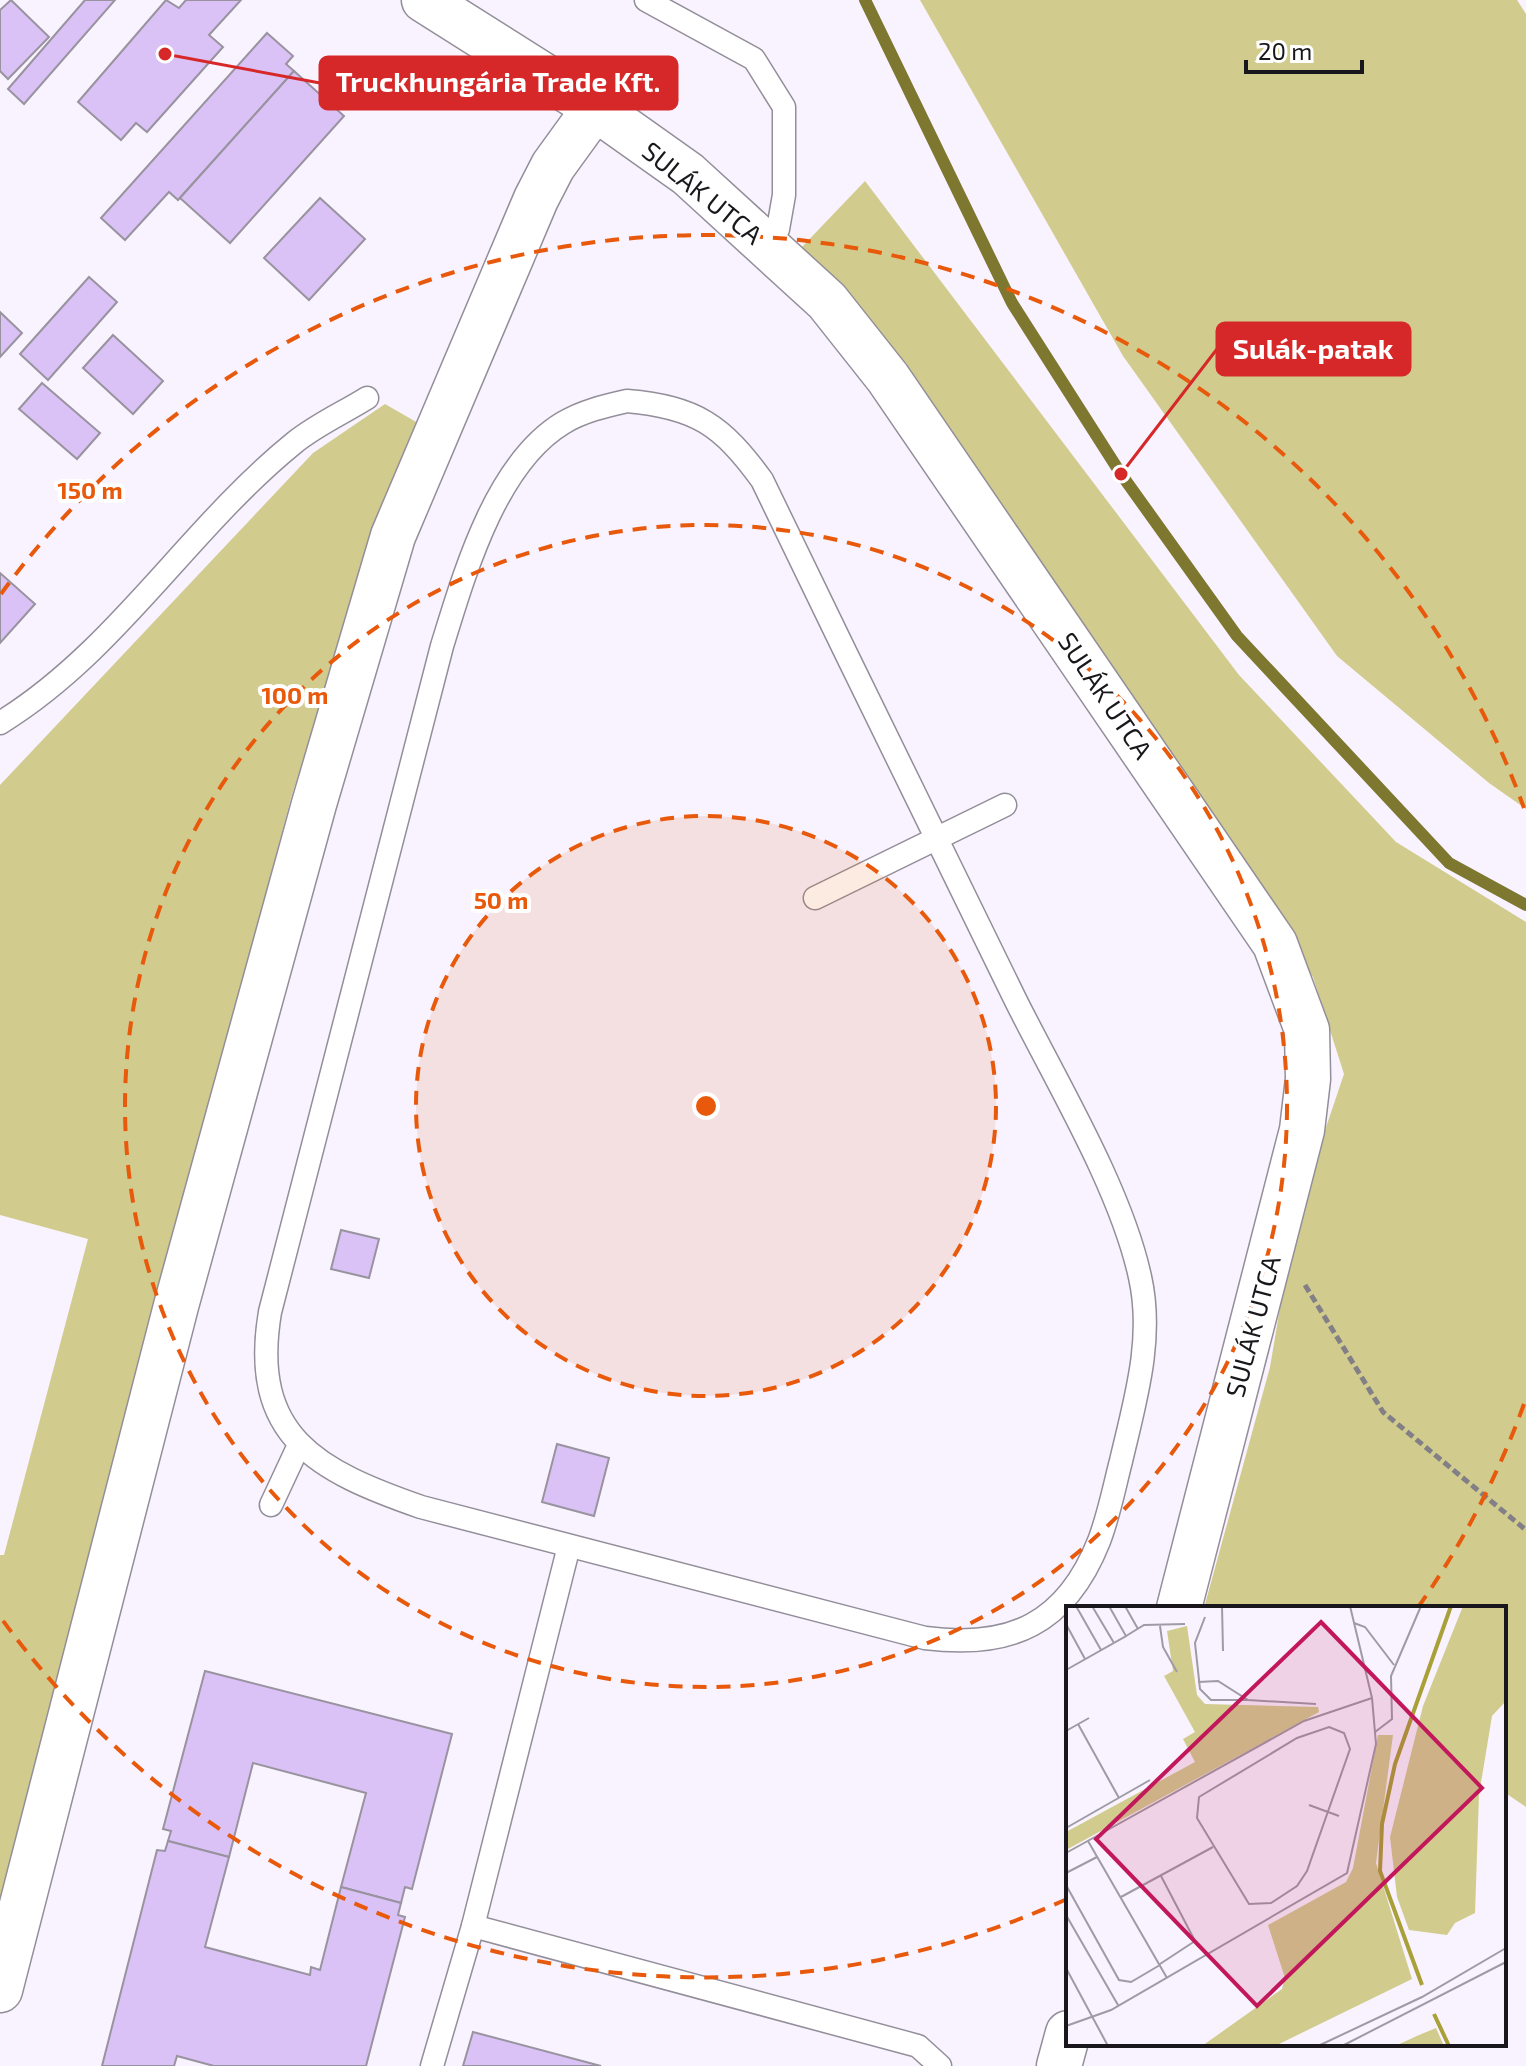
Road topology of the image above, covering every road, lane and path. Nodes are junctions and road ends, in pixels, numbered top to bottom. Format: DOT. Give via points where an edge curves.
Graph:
graph roads {
  1 [pos="424,0"];
  2 [pos="646,0"];
  3 [pos="595,108"];
  4 [pos="769,246"];
  5 [pos="367,398"];
  6 [pos="33,703"];
  7 [pos="0,723"];
  8 [pos="0,742"];
  9 [pos="1005,805"];
  10 [pos="934,839"];
  11 [pos="815,898"];
  12 [pos="1275,1237"];
  13 [pos="299,1445"];
  14 [pos="271,1505"];
  15 [pos="1526,1530"];
  16 [pos="569,1546"];
  17 [pos="1180,1606"];
  18 [pos="473,1926"];
  19 [pos="0,1990"];
  20 [pos="1066,2040"];
  21 [pos="432,2066"];
  22 [pos="940,2066"];
  23 [pos="949,2066"];
  24 [pos="961,2066"];
  25 [pos="1059,2066"];
  1 -- 3 [label="street, SULÁK UTCA"];
  2 -- 4 [label="lane" via="754,59 784,107 784,195"];
  3 -- 4 [label="street, SULÁK UTCA" via="688,174"];
  3 -- 19 [label="street" via="536,199 393,536 176,1306"];
  4 -- 12 [label="street, SULÁK UTCA" via="827,301 888,378 1275,944 1307,1030 1308,1079 1302,1130"];
  5 -- 6 [label="lane" via="295,442 92,650"];
  6 -- 7 [label="lane"];
  6 -- 8 [label="lane"];
  9 -- 10 [label="lane"];
  10 -- 11 [label="lane"];
  10 -- 13 [label="lane" via="762,480 737,446 708,422 669,404 627,401 561,424 534,449 487,520 442,646 270,1312 264,1346 267,1383"];
  10 -- 16 [label="lane" via="1116,1205 1140,1278 1145,1326 1141,1379 1104,1528 1089,1566 1067,1596 1037,1622 1006,1638 964,1643 925,1638"];
  12 -- 15 [label="path" via="1383,1412"];
  12 -- 17 [label="street, SULÁK UTCA"];
  13 -- 14 [label="lane"];
  13 -- 16 [label="lane" via="364,1487"];
  16 -- 18 [label="lane"];
  18 -- 21 [label="lane"];
  18 -- 22 [label="lane" via="918,2046"];
  20 -- 25 [label="street"];
  23 -- 24 [label="lane"];
}
